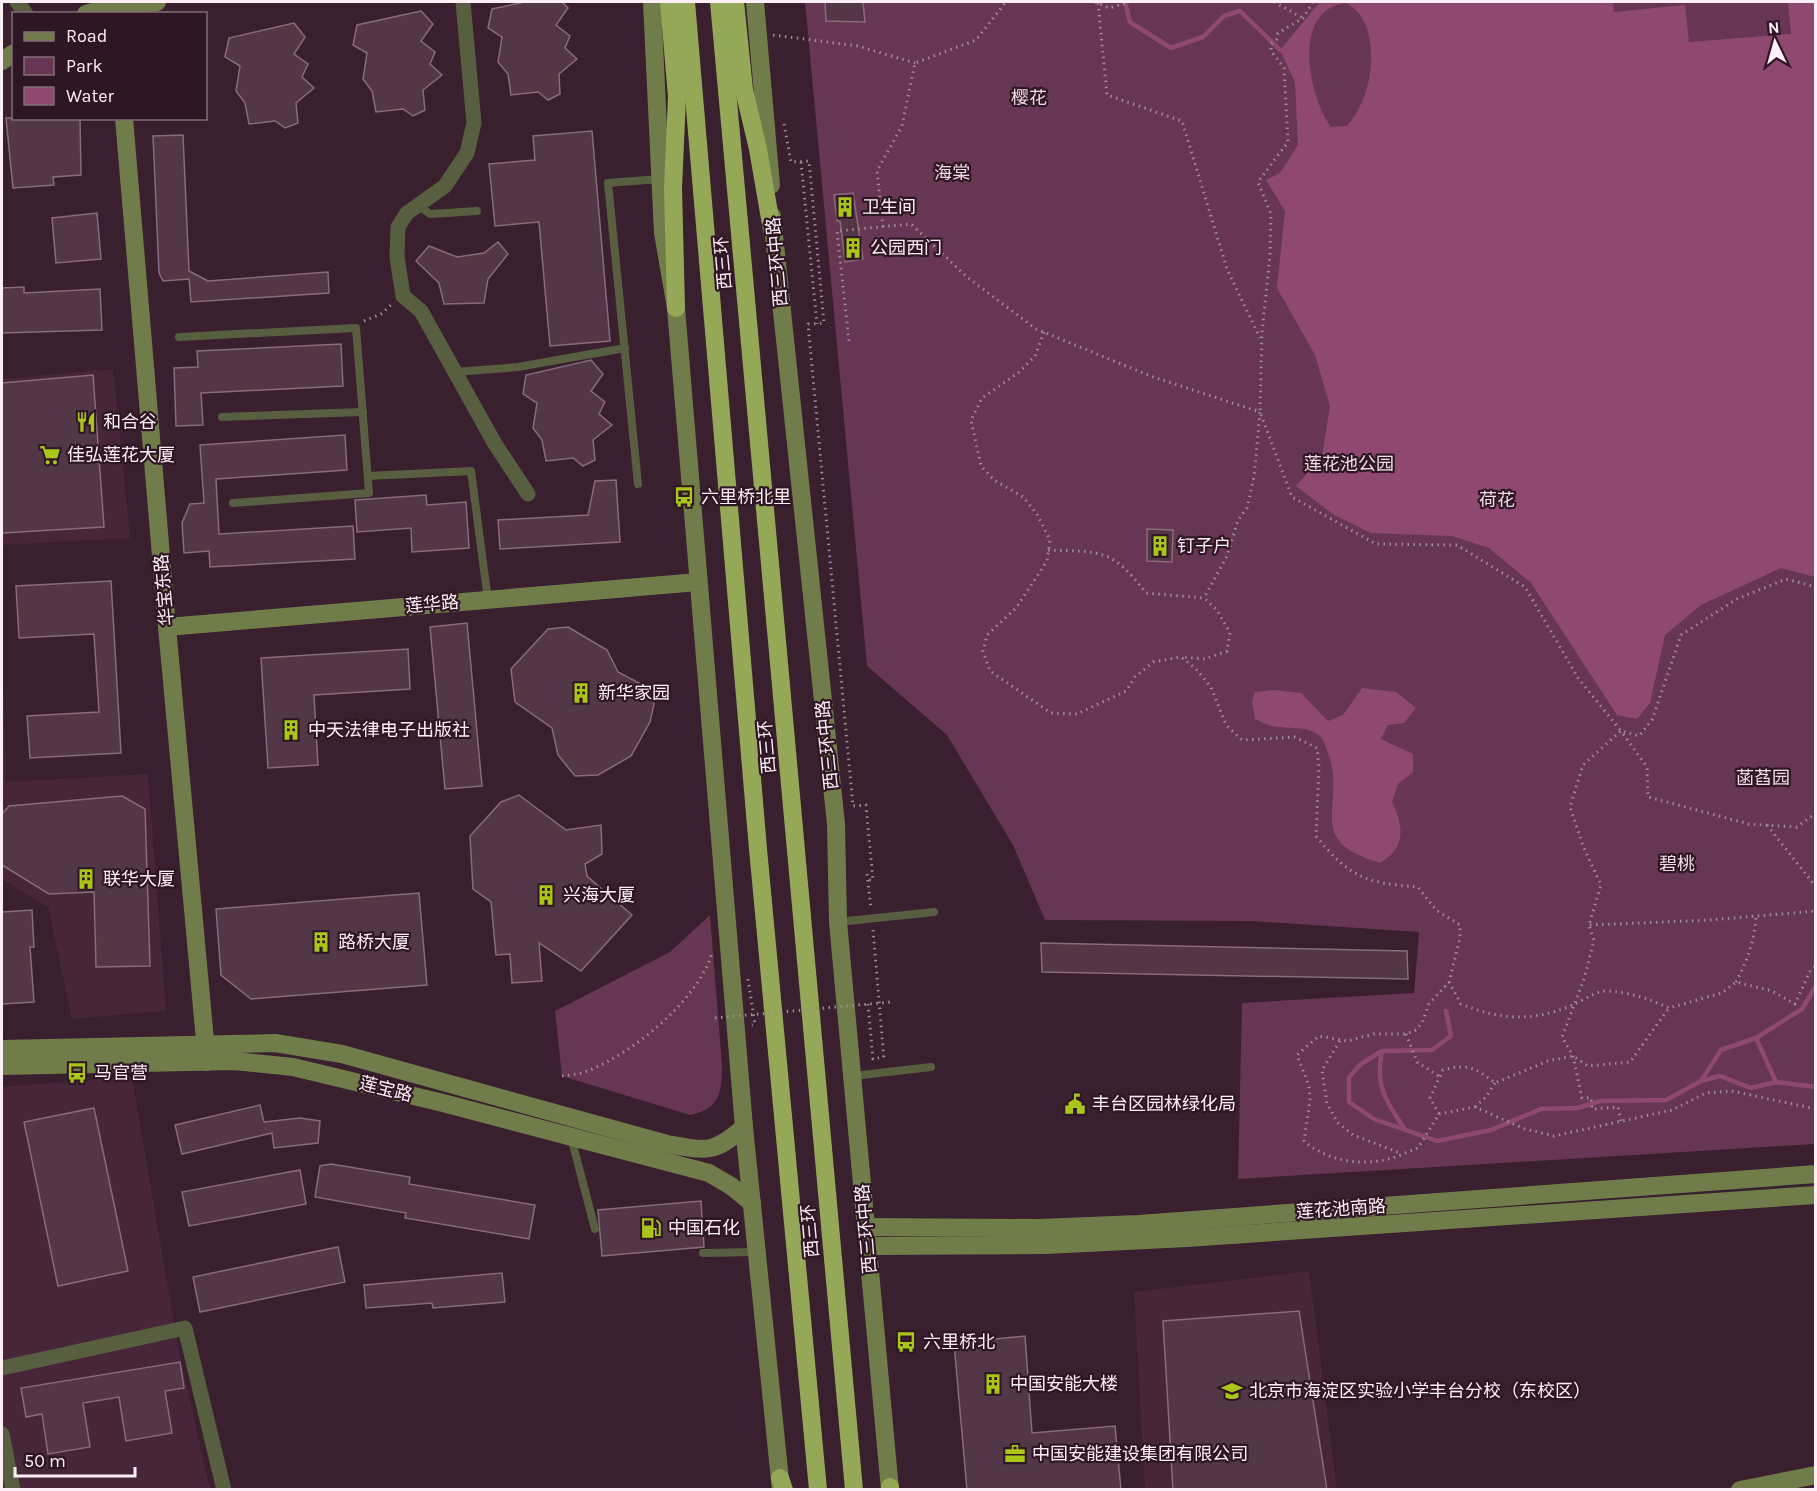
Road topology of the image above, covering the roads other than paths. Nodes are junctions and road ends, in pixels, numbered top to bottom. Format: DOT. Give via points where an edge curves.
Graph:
graph roads {
  1 [pos="158,2"];
  2 [pos="463,2"];
  3 [pos="652,2"];
  4 [pos="669,2"];
  5 [pos="686,2"];
  6 [pos="719,2"];
  7 [pos="735,2"];
  8 [pos="755,2"];
  9 [pos="115,10"];
  10 [pos="124,120"];
  11 [pos="660,178"];
  12 [pos="418,205"];
  13 [pos="477,211"];
  14 [pos="772,230"];
  15 [pos="676,308"];
  16 [pos="179,337"];
  17 [pos="625,348"];
  18 [pos="456,372"];
  19 [pos="363,412"];
  20 [pos="222,417"];
  21 [pos="368,476"];
  22 [pos="638,484"];
  23 [pos="528,494"];
  24 [pos="233,503"];
  25 [pos="698,582"];
  26 [pos="488,600"];
  27 [pos="167,627"];
  28 [pos="934,912"];
  29 [pos="838,922"];
  30 [pos="2,1049"];
  31 [pos="206,1053"];
  32 [pos="2,1066"];
  33 [pos="931,1067"];
  34 [pos="853,1076"];
  35 [pos="744,1127"];
  36 [pos="570,1136"];
  37 [pos="1815,1174"];
  38 [pos="1815,1195"];
  39 [pos="752,1203"];
  40 [pos="865,1227"];
  41 [pos="595,1229"];
  42 [pos="867,1246"];
  43 [pos="757,1252"];
  44 [pos="703,1253"];
  45 [pos="2,1368"];
  46 [pos="2,1434"];
  47 [pos="1815,1475"];
  48 [pos="782,1486"];
  49 [pos="10,1489"];
  50 [pos="890,1489"];
  51 [pos="224,1490"];
  52 [pos="818,1490"];
  53 [pos="854,1490"];
  54 [pos="1740,1490"];
  1 -- 9 [label="street"];
  2 -- 12 [label="street" via="474,123 470,143 445,186"];
  3 -- 11 [label="street"];
  4 -- 15 [label="highway" via="676,97"];
  5 -- 52 [label="highway, 西三环" via="758,849"];
  6 -- 53 [label="highway, 西三环"];
  7 -- 14 [label="highway" via="744,90"];
  8 -- 14 [label="street, 西三环中路"];
  10 -- 27 [label="street, 华宝东路"];
  11 -- 15 [label="street" via="663,233"];
  11 -- 17 [label="lane" via="608,183"];
  12 -- 13 [label="lane" via="430,214"];
  12 -- 18 [label="street" via="398,227 402,296 420,311"];
  14 -- 29 [label="street, 西三环中路" via="836,824"];
  15 -- 25 [label="street"];
  16 -- 19 [label="lane" via="356,328"];
  17 -- 18 [label="lane" via="518,367"];
  17 -- 22 [label="lane"];
  18 -- 23 [label="street" via="495,444"];
  19 -- 20 [label="lane"];
  19 -- 21 [label="lane"];
  21 -- 24 [label="lane" via="369,494"];
  21 -- 26 [label="lane" via="471,471"];
  25 -- 26 [label="street, 莲华路"];
  25 -- 35 [label="street"];
  26 -- 27 [label="street, 莲华路"];
  27 -- 31 [label="street, 华宝东路"];
  28 -- 29 [label="lane"];
  29 -- 34 [label="street, 西三环中路"];
  30 -- 31 [label="street, 莲宝路"];
  31 -- 32 [label="street, 莲宝路"];
  31 -- 35 [label="street, 莲宝路" via="275,1043 342,1054 694,1149 723,1146"];
  31 -- 36 [label="street, 莲宝路" via="234,1061 303,1070"];
  33 -- 34 [label="lane"];
  34 -- 40 [label="street, 西三环中路"];
  35 -- 39 [label="street"];
  36 -- 39 [label="street, 莲宝路" via="709,1173"];
  36 -- 41 [label="lane"];
  37 -- 40 [label="street, 莲花池南路" via="1139,1224"];
  38 -- 42 [label="street, 莲花池南路" via="1186,1238 1035,1246"];
  39 -- 43 [label="street"];
  40 -- 42 [label="street, 西三环中路"];
  42 -- 50 [label="street, 西三环中路"];
  43 -- 44 [label="lane"];
  43 -- 48 [label="street"];
  45 -- 51 [label="street" via="185,1328"];
  46 -- 49 [label="street"];
  47 -- 54 [label="street"];
}
